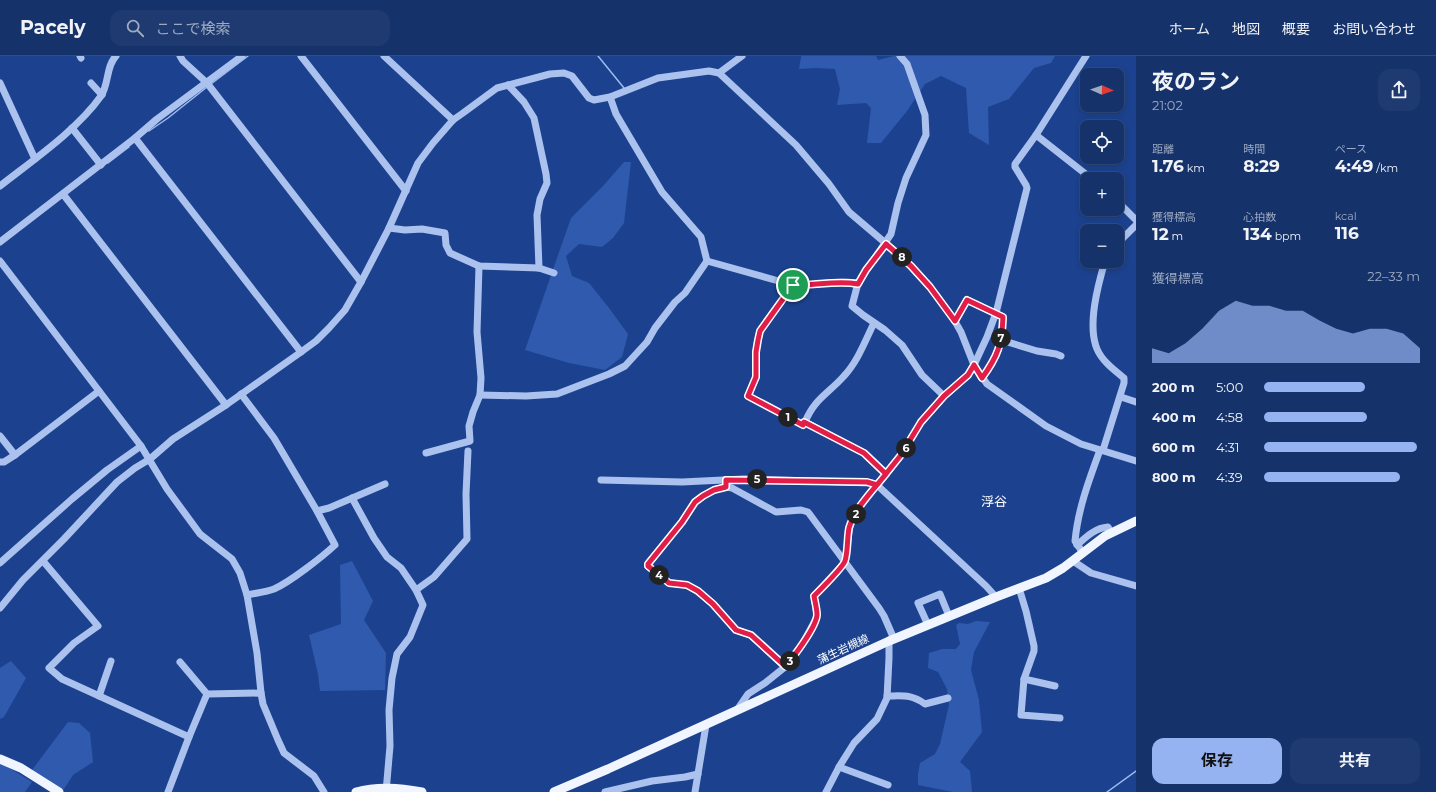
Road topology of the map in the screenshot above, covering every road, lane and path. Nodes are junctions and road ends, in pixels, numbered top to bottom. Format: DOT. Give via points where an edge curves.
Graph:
graph roads {
  1 [pos="116,56"];
  2 [pos="180,56"];
  3 [pos="242,56"];
  4 [pos="301,56"];
  5 [pos="384,56"];
  6 [pos="742,56"];
  7 [pos="900,56"];
  8 [pos="1086,56"];
  9 [pos="719,73"];
  10 [pos="91,82"];
  11 [pos="207,83"];
  12 [pos="0,84"];
  13 [pos="508,85"];
  14 [pos="2,95"];
  15 [pos="102,95"];
  16 [pos="610,97"];
  17 [pos="453,120"];
  18 [pos="72,128"];
  19 [pos="1036,135"];
  20 [pos="136,138"];
  21 [pos="35,159"];
  22 [pos="101,165"];
  23 [pos="1083,172"];
  24 [pos="0,186"];
  25 [pos="406,191"];
  26 [pos="63,194"];
  27 [pos="1124,208"];
  28 [pos="1136,220"];
  29 [pos="1136,225"];
  30 [pos="389,228"];
  31 [pos="1124,237"];
  32 [pos="0,242"];
  33 [pos="886,244"];
  34 [pos="0,261"];
  35 [pos="707,261"];
  36 [pos="479,266"];
  37 [pos="540,268"];
  38 [pos="1103,268"];
  39 [pos="554,273"];
  40 [pos="361,282"];
  41 [pos="858,284"];
  42 [pos="793,285"];
  43 [pos="996,313"];
  44 [pos="955,321"];
  45 [pos="874,323"];
  46 [pos="1001,340"];
  47 [pos="301,352"];
  48 [pos="1061,356"];
  49 [pos="974,365"];
  50 [pos="982,378"];
  51 [pos="99,391"];
  52 [pos="241,394"];
  53 [pos="480,395"];
  54 [pos="944,396"];
  55 [pos="1121,397"];
  56 [pos="1136,402"];
  57 [pos="226,405"];
  58 [pos="804,422"];
  59 [pos="0,436"];
  60 [pos="141,446"];
  61 [pos="1101,450"];
  62 [pos="468,451"];
  63 [pos="426,453"];
  64 [pos="15,456"];
  65 [pos="150,459"];
  66 [pos="1136,461"];
  67 [pos="0,462"];
  68 [pos="886,474"];
  69 [pos="601,480"];
  70 [pos="726,483"];
  71 [pos="385,484"];
  72 [pos="877,485"];
  73 [pos="352,498"];
  74 [pos="317,511"];
  75 [pos="1136,521"];
  76 [pos="1080,549"];
  77 [pos="43,561"];
  78 [pos="1073,561"];
  79 [pos="845,562"];
  80 [pos="0,563"];
  81 [pos="1136,586"];
  82 [pos="1020,588"];
  83 [pos="416,590"];
  84 [pos="247,595"];
  85 [pos="996,597"];
  86 [pos="0,608"];
  87 [pos="949,616"];
  88 [pos="928,625"];
  89 [pos="891,640"];
  90 [pos="111,661"];
  91 [pos="180,662"];
  92 [pos="785,666"];
  93 [pos="1024,679"];
  94 [pos="1055,686"];
  95 [pos="261,693"];
  96 [pos="207,694"];
  97 [pos="99,696"];
  98 [pos="887,696"];
  99 [pos="948,698"];
  100 [pos="736,711"];
  101 [pos="1060,718"];
  102 [pos="706,725"];
  103 [pos="189,737"];
  104 [pos="0,759"];
  105 [pos="838,767"];
  106 [pos="698,774"];
  107 [pos="888,785"];
  108 [pos="386,790"];
  109 [pos="59,792"];
  110 [pos="168,792"];
  111 [pos="324,792"];
  112 [pos="356,792"];
  113 [pos="422,792"];
  114 [pos="554,792"];
  115 [pos="605,792"];
  116 [pos="694,792"];
  117 [pos="826,792"];
  1 -- 15 [label="street" via="110,66"];
  2 -- 11 [label="street"];
  3 -- 11 [label="street"];
  4 -- 25 [label="street"];
  5 -- 17 [label="street"];
  6 -- 9 [label="street"];
  7 -- 33 [label="street" via="908,64 925,115 926,135 906,178"];
  8 -- 19 [label="street"];
  9 -- 16 [label="street" via="709,71 658,78"];
  9 -- 33 [label="street" via="796,145 849,212"];
  10 -- 15 [label="street"];
  11 -- 20 [label="street" via="157,119"];
  11 -- 40 [label="street"];
  12 -- 14 [label="street"];
  13 -- 16 [label="street" via="564,73 572,76 589,98 594,100"];
  13 -- 17 [label="street" via="492,92"];
  13 -- 37 [label="street" via="524,102 534,118 546,174 547,183 537,215"];
  14 -- 21 [label="street"];
  15 -- 18 [label="street"];
  16 -- 35 [label="street" via="616,114 662,192 701,237"];
  17 -- 25 [label="street" via="418,163"];
  18 -- 21 [label="street"];
  18 -- 22 [label="street"];
  19 -- 23 [label="street"];
  19 -- 43 [label="street" via="1015,164 1027,188"];
  20 -- 22 [label="street"];
  20 -- 47 [label="street"];
  21 -- 24 [label="street"];
  22 -- 26 [label="street"];
  25 -- 30 [label="street"];
  26 -- 32 [label="street"];
  26 -- 57 [label="street"];
  27 -- 28 [label="street"];
  29 -- 31 [label="street"];
  30 -- 36 [label="street" via="445,233 450,253"];
  30 -- 40 [label="street"];
  33 -- 41 [label="street"];
  33 -- 44 [label="street" via="930,287"];
  34 -- 51 [label="street"];
  35 -- 42 [label="street"];
  35 -- 53 [label="street" via="647,342 625,366 557,394"];
  36 -- 37 [label="street"];
  36 -- 53 [label="street" via="477,332"];
  37 -- 39 [label="street"];
  38 -- 55 [label="street" via="1094,310 1093,332 1097,349 1106,363 1124,378"];
  40 -- 47 [label="street" via="345,310 316,341"];
  41 -- 42 [label="street" via="843,281"];
  41 -- 45 [label="street" via="852,306"];
  42 -- 58 [label="street" via="760,331 756,352 756,377 748,396 803,425"];
  43 -- 44 [label="street" via="967,300"];
  43 -- 46 [label="street" via="1003,317"];
  43 -- 49 [label="street"];
  44 -- 49 [label="street"];
  45 -- 54 [label="street" via="902,345 922,375"];
  45 -- 58 [label="street" via="856,361 816,402"];
  46 -- 48 [label="street"];
  46 -- 50 [label="street" via="993,361"];
  47 -- 52 [label="street"];
  49 -- 50 [label="street"];
  49 -- 54 [label="street"];
  50 -- 61 [label="street" via="1046,426 1081,444"];
  51 -- 60 [label="street"];
  51 -- 64 [label="street"];
  52 -- 57 [label="street"];
  52 -- 74 [label="street" via="274,438"];
  53 -- 63 [label="street" via="473,412 470,441"];
  54 -- 68 [label="street" via="921,422"];
  55 -- 56 [label="street"];
  55 -- 61 [label="street"];
  57 -- 65 [label="street" via="174,439"];
  58 -- 68 [label="street" via="864,453"];
  59 -- 64 [label="street"];
  60 -- 65 [label="street"];
  60 -- 80 [label="street" via="72,499"];
  61 -- 66 [label="street"];
  61 -- 76 [label="street" via="1080,510 1075,541"];
  62 -- 83 [label="street" via="467,539 434,577"];
  64 -- 67 [label="street"];
  65 -- 77 [label="street" via="117,482"];
  65 -- 84 [label="street" via="167,489 200,534 232,559"];
  68 -- 72 [label="street"];
  69 -- 70 [label="street"];
  70 -- 72 [label="street" via="867,482"];
  70 -- 79 [label="street" via="776,512 808,512"];
  70 -- 92 [label="street" via="695,502 648,566 669,583 687,585 698,591 736,630 751,635"];
  71 -- 73 [label="street"];
  72 -- 79 [label="street" via="859,508 850,525"];
  72 -- 85 [label="street"];
  73 -- 74 [label="street"];
  73 -- 83 [label="street" via="387,557 401,568"];
  74 -- 84 [label="street" via="335,544 275,588"];
  75 -- 76 [label="main road, 蒲生岩槻線"];
  76 -- 78 [label="main road, 蒲生岩槻線"];
  77 -- 86 [label="street"];
  77 -- 97 [label="street" via="98,626 74,643 49,668 62,680"];
  78 -- 81 [label="street" via="1091,573"];
  78 -- 82 [label="main road, 蒲生岩槻線" via="1046,578"];
  79 -- 89 [label="street" via="884,616"];
  79 -- 92 [label="street" via="814,596 816,619 802,645"];
  82 -- 85 [label="main road, 蒲生岩槻線"];
  82 -- 93 [label="street" via="1034,646"];
  83 -- 108 [label="street" via="423,605 410,637 397,654 392,678"];
  84 -- 95 [label="street"];
  85 -- 87 [label="main road, 蒲生岩槻線"];
  87 -- 88 [label="main road, 蒲生岩槻線"];
  87 -- 88 [label="street" via="940,594 918,603"];
  88 -- 89 [label="main road, 蒲生岩槻線"];
  89 -- 98 [label="street"];
  89 -- 100 [label="main road, 蒲生岩槻線"];
  90 -- 97 [label="street"];
  91 -- 96 [label="street"];
  92 -- 100 [label="street" via="748,694"];
  93 -- 94 [label="street"];
  93 -- 101 [label="street" via="1021,715"];
  95 -- 96 [label="street"];
  95 -- 111 [label="street" via="284,753 314,776"];
  96 -- 103 [label="street"];
  97 -- 103 [label="street"];
  98 -- 99 [label="street" via="910,696 925,704"];
  98 -- 105 [label="street" via="877,719 854,743"];
  100 -- 102 [label="main road, 蒲生岩槻線"];
  102 -- 106 [label="street"];
  102 -- 114 [label="main road, 蒲生岩槻線"];
  103 -- 110 [label="street"];
  104 -- 109 [label="main road" via="21,768"];
  105 -- 107 [label="street"];
  105 -- 117 [label="street"];
  106 -- 115 [label="street"];
  106 -- 116 [label="street"];
  108 -- 112 [label="main road" via="376,788"];
  108 -- 113 [label="main road"];
}
